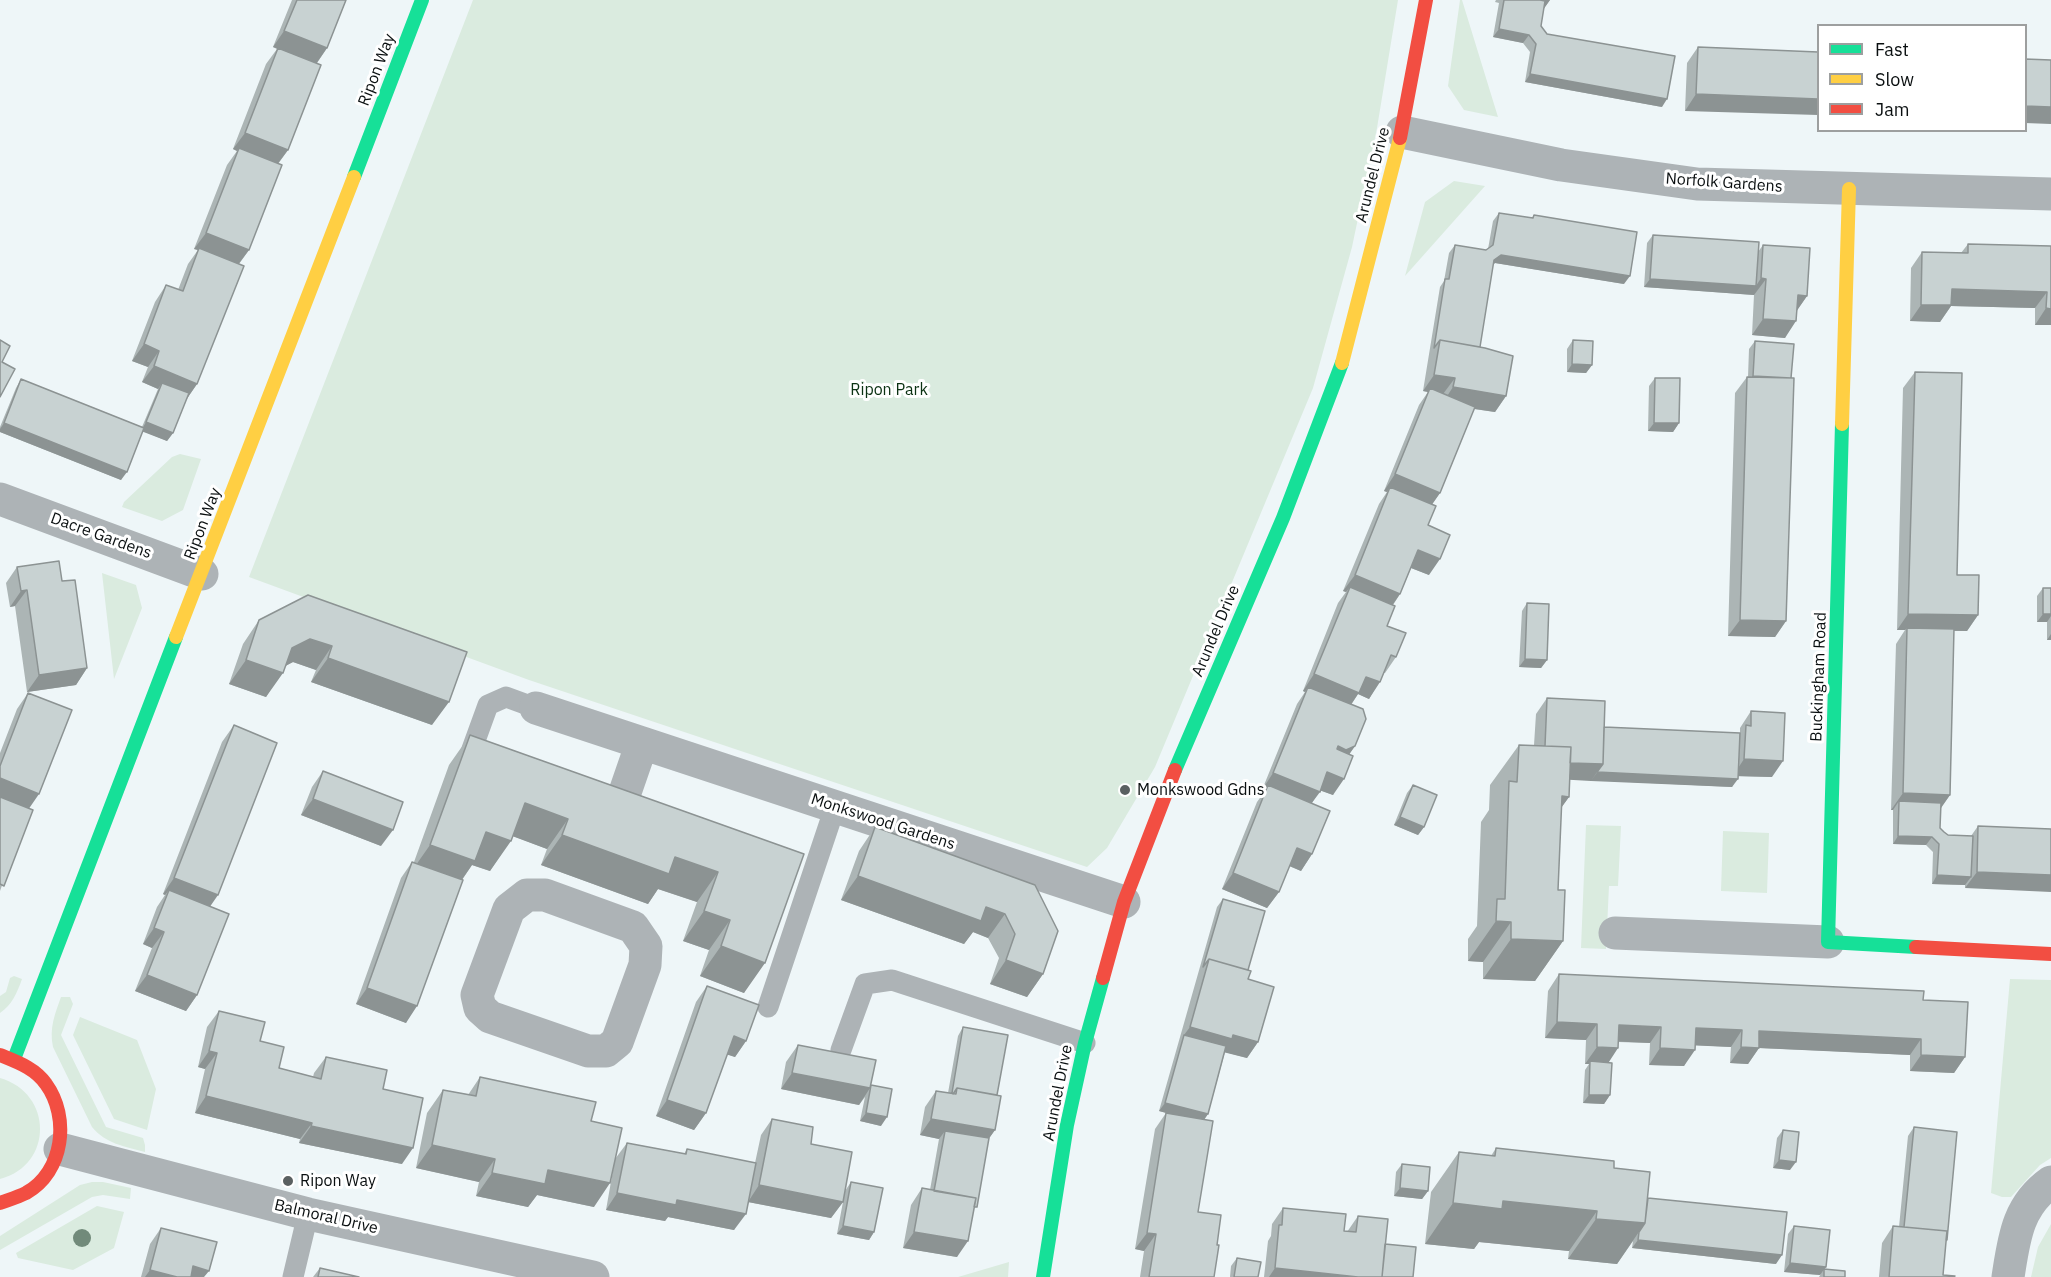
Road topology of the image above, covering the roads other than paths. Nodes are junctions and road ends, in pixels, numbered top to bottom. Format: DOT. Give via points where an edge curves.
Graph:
graph roads {
  1 [pos="422,0"];
  2 [pos="1426,0"];
  3 [pos="1402,132"];
  4 [pos="1850,189"];
  5 [pos="2051,194"];
  6 [pos="0,499"];
  7 [pos="202,574"];
  8 [pos="536,708"];
  9 [pos="642,743"];
  10 [pos="472,749"];
  11 [pos="835,807"];
  12 [pos="614,824"];
  13 [pos="589,896"];
  14 [pos="1124,902"];
  15 [pos="1615,933"];
  16 [pos="1828,942"];
  17 [pos="2051,954"];
  18 [pos="768,1007"];
  19 [pos="1084,1043"];
  20 [pos="841,1050"];
  21 [pos="0,1056"];
  22 [pos="14,1059"];
  23 [pos="60,1149"];
  24 [pos="2051,1182"];
  25 [pos="0,1203"];
  26 [pos="308,1214"];
  27 [pos="293,1277"];
  28 [pos="593,1277"];
  29 [pos="1043,1277"];
  30 [pos="2008,1277"];
  1 -- 7 [label="street, Ripon Way"];
  2 -- 3 [label="street, Arundel Drive"];
  3 -- 4 [label="street, Norfolk Gardens" via="1561,165 1697,184"];
  3 -- 14 [label="street, Arundel Drive" via="1341,365 1283,518 1182,753"];
  4 -- 5 [label="street, Norfolk Gardens"];
  4 -- 16 [label="street, Buckingham Road"];
  6 -- 7 [label="street, Dacre Gardens"];
  7 -- 22 [label="street, Ripon Way"];
  8 -- 9 [label="street, Monkswood Gardens"];
  8 -- 10 [label="lane" via="506,697 488,705"];
  9 -- 11 [label="street, Monkswood Gardens"];
  9 -- 12 [label="street"];
  11 -- 14 [label="street, Monkswood Gardens"];
  11 -- 18 [label="lane"];
  13 -- 13 [label="street" via="527,895 509,909 477,995 480,1008 490,1017 588,1051 606,1051 616,1042 645,965 646,946 633,927"];
  14 -- 19 [label="street, Arundel Drive"];
  15 -- 16 [label="street"];
  16 -- 17 [label="street"];
  19 -- 20 [label="lane" via="892,980 865,984"];
  19 -- 29 [label="street, Arundel Drive"];
  21 -- 22 [label="street"];
  22 -- 23 [label="street" via="48,1085 58,1105"];
  23 -- 25 [label="street" via="50,1171 34,1188"];
  23 -- 26 [label="street, Balmoral Drive"];
  24 -- 30 [label="street" via="2023,1213 2013,1240"];
  26 -- 27 [label="lane"];
  26 -- 28 [label="street, Balmoral Drive"];
}
